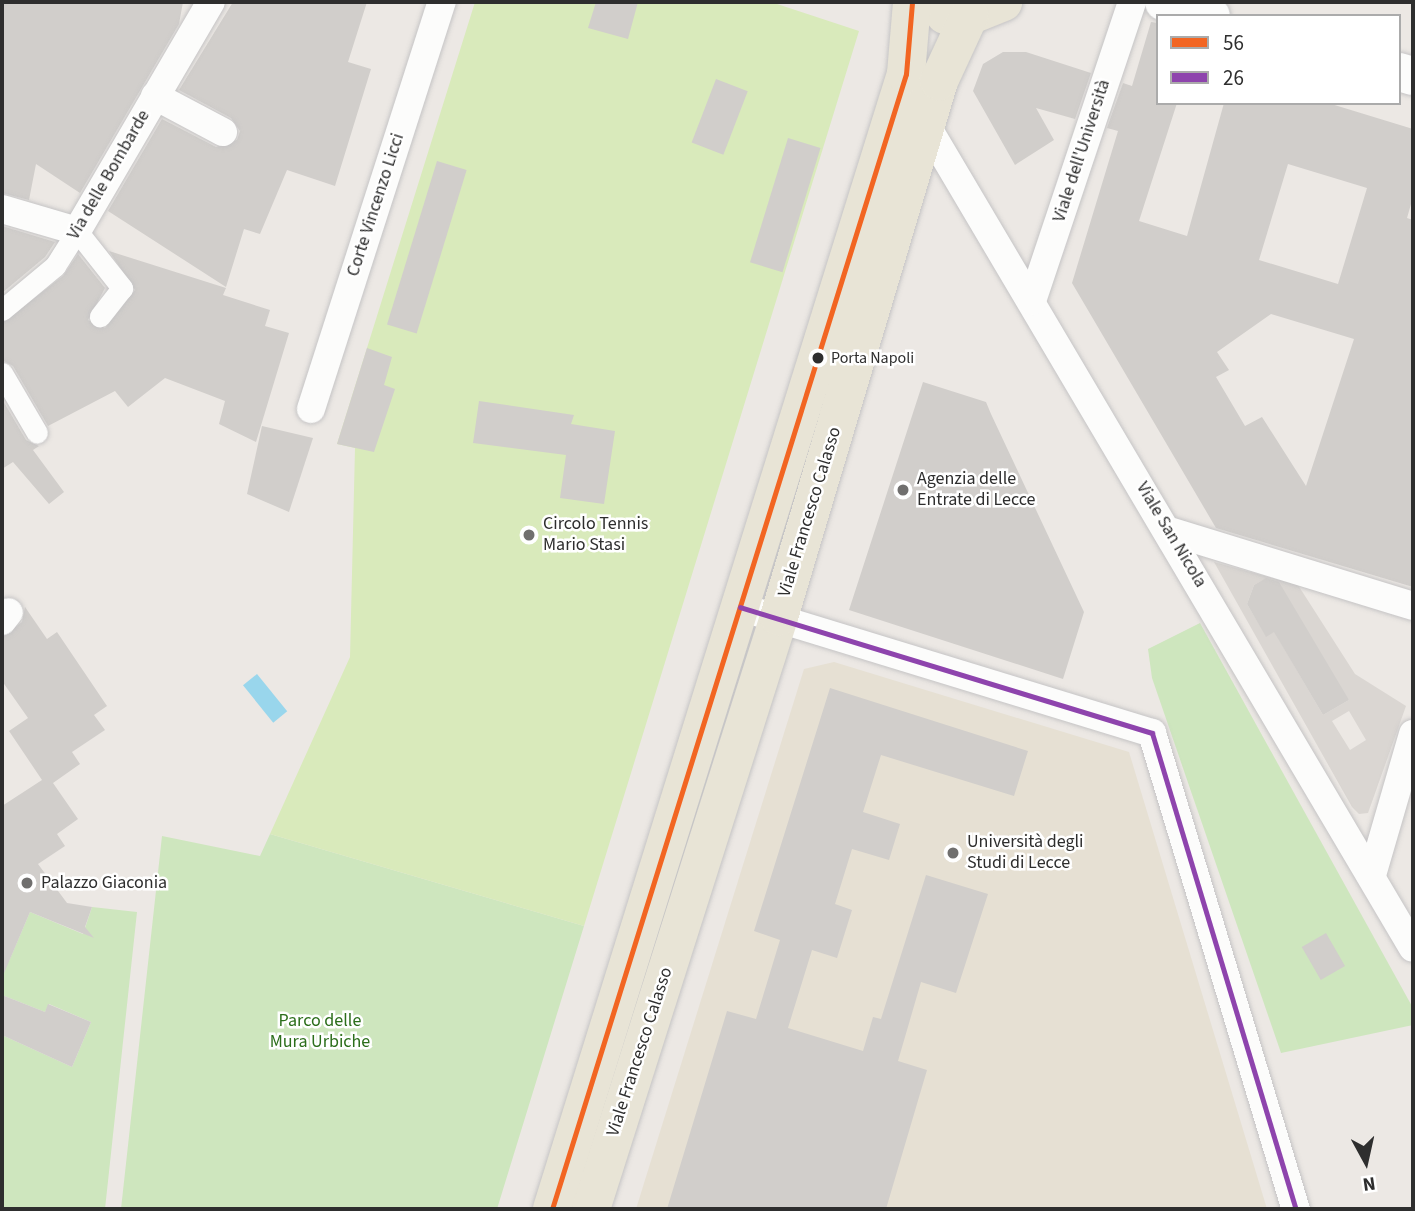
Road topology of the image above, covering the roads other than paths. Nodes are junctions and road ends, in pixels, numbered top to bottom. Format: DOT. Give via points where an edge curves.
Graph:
graph roads {
  1 [pos="442,2"];
  2 [pos="912,2"];
  3 [pos="918,2"];
  4 [pos="1132,2"];
  5 [pos="1164,2"];
  6 [pos="202,9"];
  7 [pos="986,9"];
  8 [pos="1204,14"];
  9 [pos="155,96"];
  10 [pos="926,125"];
  11 [pos="223,132"];
  12 [pos="2,209"];
  13 [pos="77,231"];
  14 [pos="1032,301"];
  15 [pos="2,310"];
  16 [pos="100,316"];
  17 [pos="2,373"];
  18 [pos="311,409"];
  19 [pos="37,433"];
  20 [pos="1169,531"];
  21 [pos="1413,606"];
  22 [pos="740,607"];
  23 [pos="779,617"];
  24 [pos="1413,734"];
  25 [pos="1372,875"];
  26 [pos="1413,948"];
  27 [pos="552,1209"];
  28 [pos="591,1209"];
  29 [pos="1296,1209"];
  1 -- 18 [label="street, Corte Vincenzo Licci"];
  2 -- 22 [label="main road, Viale Francesco Calasso" via="906,74"];
  3 -- 7 [label="main road" via="946,15"];
  4 -- 14 [label="street, Viale dell'Università"];
  5 -- 8 [label="main road"];
  6 -- 9 [label="street, Via delle Bombarde"];
  7 -- 10 [label="main road, Viale Francesco Calasso" via="950,48"];
  9 -- 11 [label="street"];
  9 -- 13 [label="street, Via delle Bombarde"];
  10 -- 14 [label="street, Viale San Nicola"];
  10 -- 23 [label="main road, Viale Francesco Calasso"];
  12 -- 13 [label="street"];
  13 -- 15 [label="street, Via delle Bombarde" via="55,266"];
  13 -- 16 [label="street" via="122,288"];
  14 -- 20 [label="street, Viale San Nicola"];
  17 -- 19 [label="street"];
  20 -- 21 [label="street"];
  20 -- 25 [label="street, Viale San Nicola"];
  22 -- 23 [label="street"];
  22 -- 27 [label="main road, Viale Francesco Calasso"];
  23 -- 28 [label="main road, Viale Francesco Calasso"];
  23 -- 29 [label="street" via="1152,733"];
  24 -- 25 [label="street"];
  25 -- 26 [label="street, Viale San Nicola"];
}
